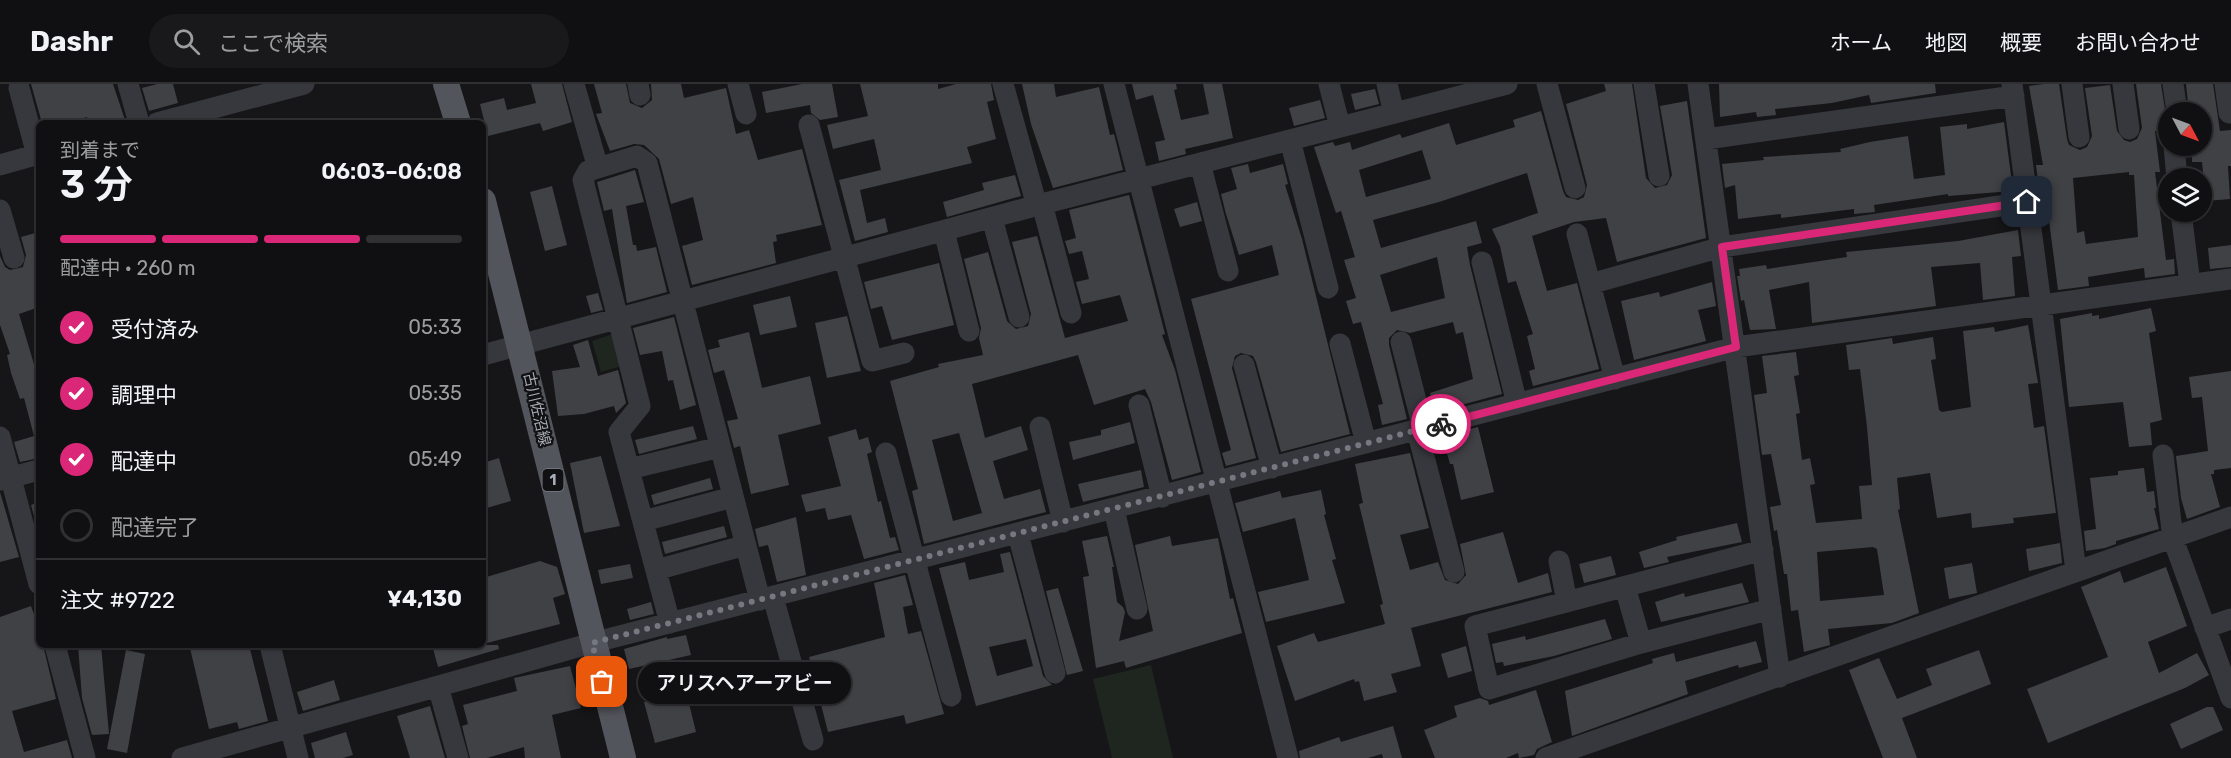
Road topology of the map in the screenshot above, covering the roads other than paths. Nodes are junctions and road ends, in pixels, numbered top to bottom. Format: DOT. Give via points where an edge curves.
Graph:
graph roads {
  1 [pos="128,84"];
  2 [pos="304,84"];
  3 [pos="446,84"];
  4 [pos="574,84"];
  5 [pos="738,84"];
  6 [pos="1003,84"];
  7 [pos="1114,84"];
  8 [pos="1329,84"];
  9 [pos="1387,84"];
  10 [pos="1547,84"];
  11 [pos="1644,84"];
  12 [pos="1698,84"];
  13 [pos="2072,84"];
  14 [pos="2123,84"];
  15 [pos="2173,84"];
  16 [pos="2225,84"];
  17 [pos="1494,86"];
  18 [pos="19,88"];
  19 [pos="2013,90"];
  20 [pos="2176,102"];
  21 [pos="1394,113"];
  22 [pos="2229,113"];
  23 [pos="746,114"];
  24 [pos="138,120"];
  25 [pos="168,120"];
  26 [pos="457,120"];
  27 [pos="809,125"];
  28 [pos="1340,127"];
  29 [pos="2129,129"];
  30 [pos="2079,137"];
  31 [pos="1706,139"];
  32 [pos="1290,140"];
  33 [pos="36,148"];
  34 [pos="36,156"];
  35 [pos="1200,163"];
  36 [pos="0,165"];
  37 [pos="598,168"];
  38 [pos="1659,176"];
  39 [pos="1138,179"];
  40 [pos="1575,188"];
  41 [pos="2027,202"];
  42 [pos="1039,205"];
  43 [pos="0,210"];
  44 [pos="486,212"];
  45 [pos="992,218"];
  46 [pos="2182,222"];
  47 [pos="944,231"];
  48 [pos="1577,234"];
  49 [pos="1722,247"];
  50 [pos="845,257"];
  51 [pos="14,258"];
  52 [pos="1482,262"];
  53 [pos="1228,272"];
  54 [pos="2231,279"];
  55 [pos="1590,284"];
  56 [pos="2190,284"];
  57 [pos="1328,288"];
  58 [pos="682,300"];
  59 [pos="2041,305"];
  60 [pos="1071,313"];
  61 [pos="618,317"];
  62 [pos="1019,317"];
  63 [pos="969,331"];
  64 [pos="1401,342"];
  65 [pos="1340,344"];
  66 [pos="521,345"];
  67 [pos="1736,347"];
  68 [pos="904,353"];
  69 [pos="486,354"];
  70 [pos="1244,365"];
  71 [pos="1615,379"];
  72 [pos="1517,404"];
  73 [pos="1139,405"];
  74 [pos="1040,427"];
  75 [pos="1420,429"];
  76 [pos="0,437"];
  77 [pos="1366,443"];
  78 [pos="720,447"];
  79 [pos="886,453"];
  80 [pos="2163,455"];
  81 [pos="1272,468"];
  82 [pos="629,469"];
  83 [pos="36,471"];
  84 [pos="5,479"];
  85 [pos="1216,483"];
  86 [pos="1162,496"];
  87 [pos="734,497"];
  88 [pos="1114,509"];
  89 [pos="2231,517"];
  90 [pos="643,522"];
  91 [pos="1063,522"];
  92 [pos="1017,534"];
  93 [pos="2172,539"];
  94 [pos="746,545"];
  95 [pos="1763,550"];
  96 [pos="915,560"];
  97 [pos="1559,561"];
  98 [pos="656,570"];
  99 [pos="2076,571"];
  100 [pos="1454,572"];
  101 [pos="36,575"];
  102 [pos="1625,587"];
  103 [pos="766,598"];
  104 [pos="1567,602"];
  105 [pos="1137,609"];
  106 [pos="1771,609"];
  107 [pos="2231,619"];
  108 [pos="670,622"];
  109 [pos="2205,628"];
  110 [pos="592,643"];
  111 [pos="1641,643"];
  112 [pos="56,648"];
  113 [pos="271,648"];
  114 [pos="1055,673"];
  115 [pos="1780,677"];
  116 [pos="438,686"];
  117 [pos="2230,691"];
  118 [pos="951,696"];
  119 [pos="291,728"];
  120 [pos="813,740"];
  121 [pos="188,757"];
  122 [pos="86,758"];
  123 [pos="298,758"];
  124 [pos="458,758"];
  125 [pos="623,758"];
  126 [pos="1288,758"];
  127 [pos="1546,758"];
  1 -- 24 [label="street"];
  2 -- 25 [label="street"];
  3 -- 26 [label="main road"];
  4 -- 37 [label="street"];
  5 -- 23 [label="street"];
  6 -- 42 [label="street"];
  7 -- 39 [label="street"];
  8 -- 28 [label="street"];
  9 -- 21 [label="street"];
  10 -- 40 [label="street"];
  11 -- 38 [label="street"];
  12 -- 31 [label="street"];
  13 -- 30 [label="street"];
  14 -- 29 [label="street"];
  15 -- 20 [label="street"];
  16 -- 22 [label="street"];
  17 -- 21 [label="street"];
  18 -- 33 [label="street"];
  19 -- 31 [label="street"];
  19 -- 41 [label="street"];
  21 -- 28 [label="street"];
  27 -- 50 [label="street"];
  28 -- 32 [label="street"];
  31 -- 49 [label="street"];
  32 -- 35 [label="street"];
  32 -- 57 [label="street"];
  34 -- 36 [label="street"];
  35 -- 39 [label="street"];
  35 -- 53 [label="street"];
  37 -- 58 [label="street" via="637,156 646,163"];
  37 -- 61 [label="street" via="588,171 583,180"];
  39 -- 42 [label="street"];
  39 -- 85 [label="street"];
  41 -- 49 [label="street"];
  41 -- 59 [label="street"];
  42 -- 45 [label="street"];
  42 -- 60 [label="street"];
  43 -- 51 [label="street"];
  44 -- 66 [label="main road, 古川佐沼線 / 1"];
  45 -- 47 [label="street"];
  45 -- 62 [label="street"];
  46 -- 56 [label="street"];
  47 -- 50 [label="street"];
  47 -- 63 [label="street"];
  48 -- 55 [label="street"];
  49 -- 55 [label="street"];
  49 -- 67 [label="street"];
  50 -- 58 [label="street"];
  50 -- 68 [label="street" via="872,361"];
  52 -- 72 [label="street"];
  54 -- 56 [label="street"];
  55 -- 71 [label="street"];
  56 -- 59 [label="street"];
  58 -- 61 [label="street"];
  58 -- 78 [label="street"];
  59 -- 67 [label="street"];
  59 -- 99 [label="street"];
  61 -- 66 [label="street"];
  61 -- 82 [label="street" via="640,406 619,432"];
  64 -- 75 [label="street"];
  65 -- 77 [label="street"];
  66 -- 69 [label="street"];
  66 -- 110 [label="main road, 古川佐沼線 / 1"];
  67 -- 71 [label="street"];
  67 -- 95 [label="street"];
  70 -- 81 [label="street"];
  71 -- 72 [label="street"];
  72 -- 75 [label="street"];
  73 -- 86 [label="street"];
  74 -- 91 [label="street"];
  75 -- 77 [label="street"];
  75 -- 100 [label="street"];
  76 -- 84 [label="street"];
  77 -- 81 [label="street"];
  78 -- 82 [label="street"];
  78 -- 87 [label="street"];
  79 -- 96 [label="street"];
  80 -- 93 [label="street"];
  81 -- 85 [label="street"];
  82 -- 90 [label="street"];
  83 -- 84 [label="street"];
  84 -- 101 [label="street"];
  85 -- 86 [label="street"];
  85 -- 126 [label="street"];
  86 -- 88 [label="street"];
  87 -- 90 [label="street"];
  87 -- 94 [label="street"];
  88 -- 91 [label="street"];
  88 -- 105 [label="street"];
  89 -- 93 [label="street"];
  90 -- 98 [label="street"];
  91 -- 92 [label="street"];
  92 -- 96 [label="street"];
  92 -- 114 [label="street"];
  93 -- 99 [label="street"];
  93 -- 109 [label="street"];
  94 -- 98 [label="street"];
  94 -- 103 [label="street"];
  95 -- 102 [label="street"];
  95 -- 106 [label="street"];
  96 -- 103 [label="street"];
  96 -- 118 [label="street"];
  97 -- 104 [label="street"];
  98 -- 108 [label="street"];
  99 -- 115 [label="street"];
  102 -- 104 [label="street"];
  102 -- 111 [label="street"];
  103 -- 108 [label="street"];
  103 -- 120 [label="street"];
  104 -- 111 [label="street" via="1476,626 1489,689"];
  106 -- 111 [label="street"];
  106 -- 115 [label="street"];
  107 -- 109 [label="street"];
  108 -- 110 [label="street"];
  109 -- 117 [label="street"];
  110 -- 116 [label="street"];
  110 -- 125 [label="main road, 古川佐沼線 / 1"];
  112 -- 122 [label="street"];
  113 -- 119 [label="street"];
  115 -- 127 [label="street"];
  116 -- 119 [label="street"];
  116 -- 124 [label="street"];
  119 -- 121 [label="street"];
  119 -- 123 [label="street"];
}
